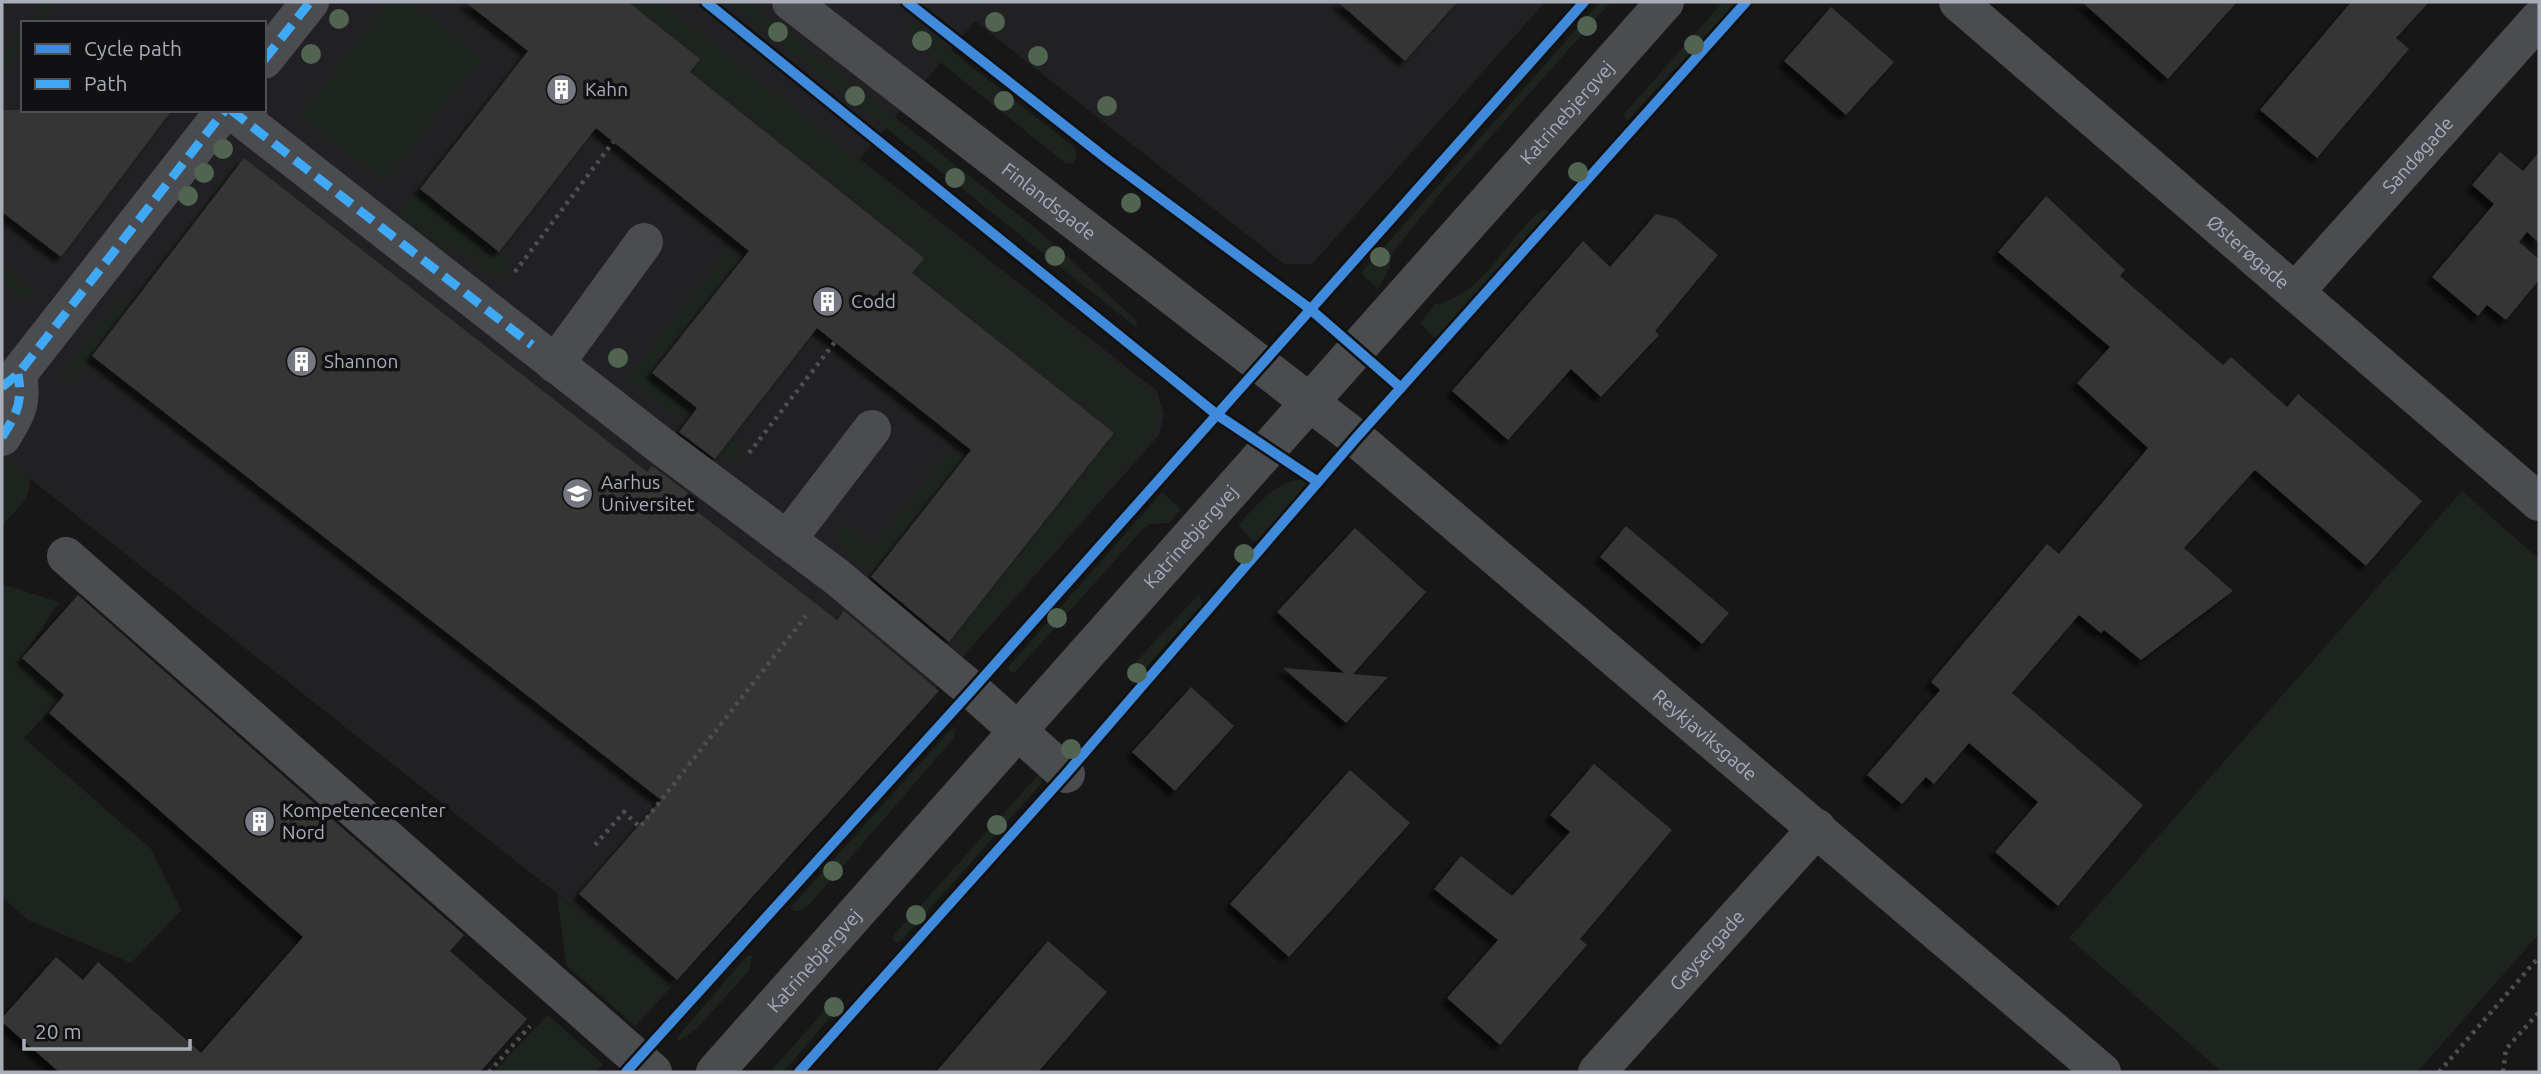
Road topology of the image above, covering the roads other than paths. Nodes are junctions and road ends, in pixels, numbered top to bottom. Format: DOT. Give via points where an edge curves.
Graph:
graph roads {
  1 [pos="310,2"];
  2 [pos="790,2"];
  3 [pos="1665,2"];
  4 [pos="1958,2"];
  5 [pos="2539,19"];
  6 [pos="266,57"];
  7 [pos="223,112"];
  8 [pos="234,112"];
  9 [pos="644,242"];
  10 [pos="2295,292"];
  11 [pos="544,354"];
  12 [pos="10,381"];
  13 [pos="1308,401"];
  14 [pos="872,429"];
  15 [pos="2,437"];
  16 [pos="2539,502"];
  17 [pos="786,540"];
  18 [pos="66,556"];
  19 [pos="1016,730"];
  20 [pos="1066,774"];
  21 [pos="1817,828"];
  22 [pos="653,1072"];
  23 [pos="715,1072"];
  24 [pos="1597,1072"];
  25 [pos="2102,1072"];
  1 -- 6 [label="street"];
  2 -- 13 [label="street, Finlandsgade"];
  3 -- 13 [label="street, Katrinebjergvej"];
  4 -- 10 [label="street, Østerøgade"];
  5 -- 10 [label="street, Sandøgade"];
  7 -- 12 [label="street"];
  8 -- 11 [label="street"];
  9 -- 11 [label="street"];
  10 -- 16 [label="street, Østerøgade"];
  11 -- 17 [label="street"];
  12 -- 15 [label="street" via="22,397"];
  13 -- 19 [label="street, Katrinebjergvej"];
  13 -- 21 [label="street, Reykjaviksgade"];
  14 -- 17 [label="street"];
  17 -- 19 [label="street" via="837,577"];
  18 -- 22 [label="street"];
  19 -- 20 [label="street"];
  19 -- 23 [label="street, Katrinebjergvej"];
  21 -- 24 [label="street, Geysergade"];
  21 -- 25 [label="street, Reykjaviksgade"];
}
